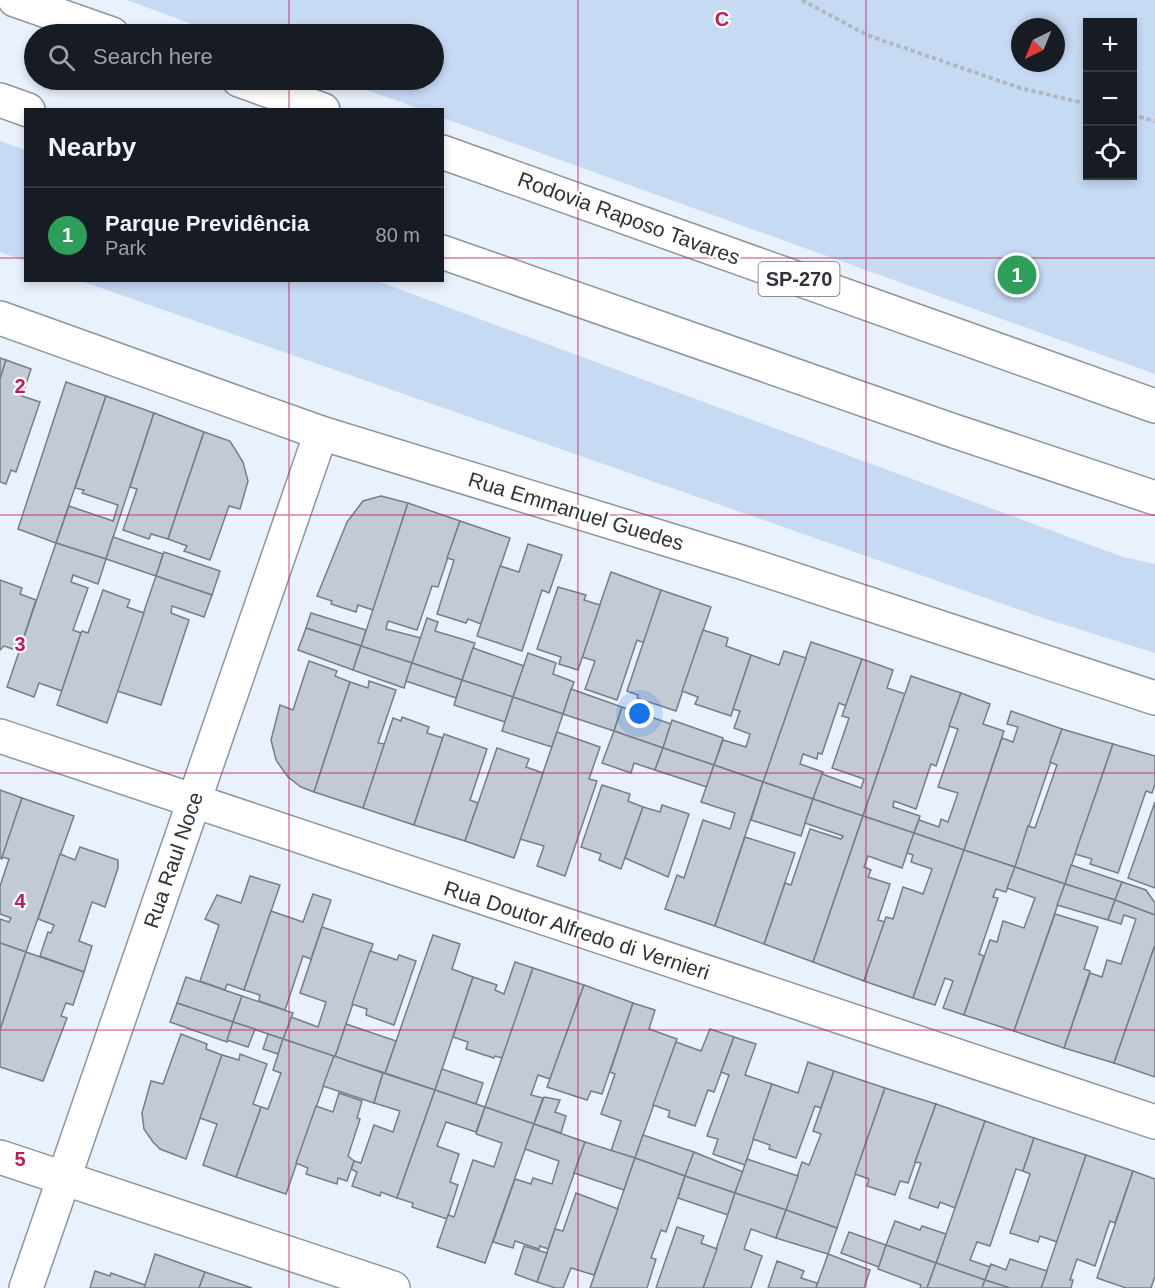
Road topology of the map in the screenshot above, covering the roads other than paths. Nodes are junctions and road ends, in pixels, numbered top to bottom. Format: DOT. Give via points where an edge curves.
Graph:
graph roads {
  1 [pos="15,0"];
  2 [pos="83,24"];
  3 [pos="267,90"];
  4 [pos="0,100"];
  5 [pos="317,108"];
  6 [pos="24,109"];
  7 [pos="444,153"];
  8 [pos="444,253"];
  9 [pos="0,318"];
  10 [pos="1155,406"];
  11 [pos="321,433"];
  12 [pos="1155,498"];
  13 [pos="1155,698"];
  14 [pos="0,736"];
  15 [pos="192,801"];
  16 [pos="1155,1122"];
  17 [pos="0,1157"];
  18 [pos="63,1179"];
  19 [pos="26,1288"];
  20 [pos="393,1288"];
  1 -- 2 [label="main road"];
  3 -- 5 [label="main road"];
  4 -- 6 [label="main road"];
  7 -- 10 [label="main road, Rodovia Raposo Tavares / SP-270"];
  8 -- 12 [label="main road"];
  9 -- 11 [label="main road, Rua Emmanuel Guedes"];
  11 -- 13 [label="main road, Rua Emmanuel Guedes" via="744,563"];
  11 -- 15 [label="main road, Rua Raul Noce"];
  14 -- 15 [label="main road, Rua Doutor Alfredo di Vernieri"];
  15 -- 16 [label="main road, Rua Doutor Alfredo di Vernieri"];
  15 -- 18 [label="main road, Rua Raul Noce"];
  17 -- 18 [label="main road"];
  18 -- 19 [label="main road, Rua Raul Noce"];
  18 -- 20 [label="main road"];
}
